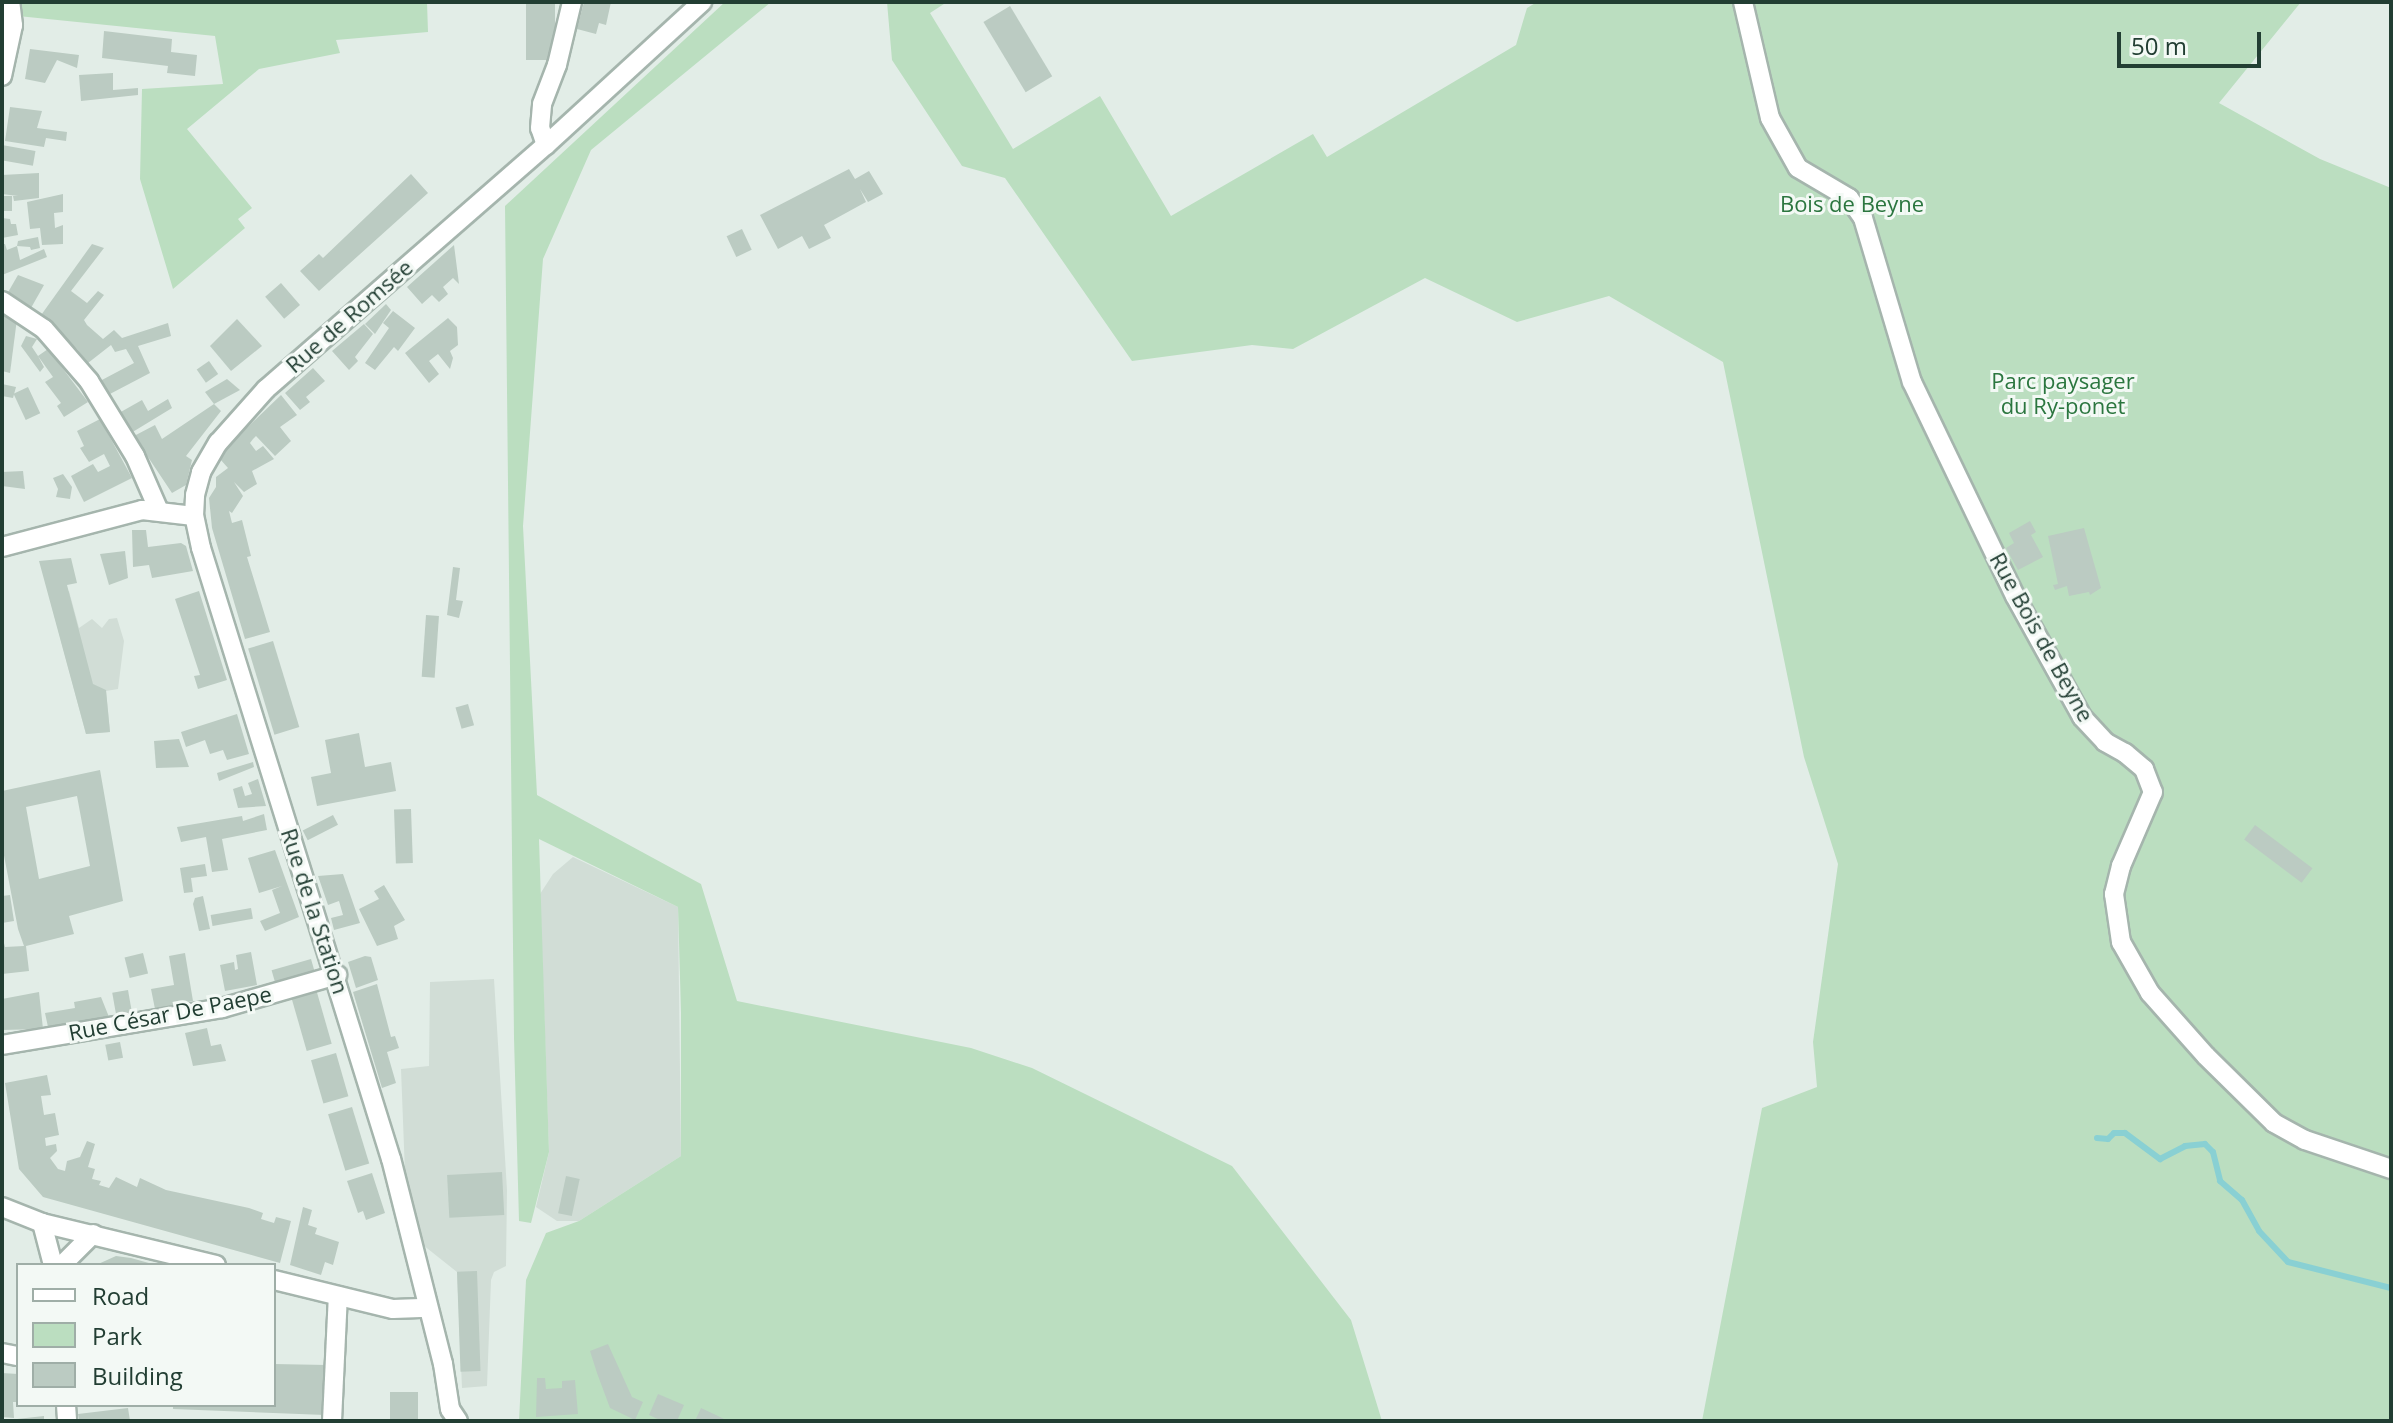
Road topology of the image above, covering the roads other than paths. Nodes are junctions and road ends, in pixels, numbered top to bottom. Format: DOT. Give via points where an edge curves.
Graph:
graph roads {
  1 [pos="10,2"];
  2 [pos="572,2"];
  3 [pos="702,2"];
  4 [pos="1743,2"];
  5 [pos="2,76"];
  6 [pos="546,145"];
  7 [pos="2,301"];
  8 [pos="159,511"];
  9 [pos="194,516"];
  10 [pos="2,547"];
  11 [pos="337,975"];
  12 [pos="2,1045"];
  13 [pos="2391,1169"];
  14 [pos="2,1207"];
  15 [pos="42,1223"];
  16 [pos="93,1234"];
  17 [pos="52,1263"];
  18 [pos="64,1263"];
  19 [pos="208,1263"];
  20 [pos="276,1280"];
  21 [pos="338,1296"];
  22 [pos="428,1308"];
  23 [pos="332,1421"];
  24 [pos="458,1421"];
  1 -- 5 [label="street" via="13,25"];
  2 -- 6 [label="street" via="542,104 540,128"];
  3 -- 6 [label="street, Rue de Romsée"];
  4 -- 13 [label="street, Rue Bois de Beyne" via="1770,118 1798,168 1849,198 1863,218 1912,382 2015,596 2082,717 2105,742 2144,769 2153,792 2114,894 2121,942 2150,993 2274,1123 2305,1140"];
  6 -- 9 [label="street, Rue de Romsée" via="266,389 212,452 201,472"];
  7 -- 8 [label="street" via="44,329 89,381 135,456"];
  8 -- 9 [label="street"];
  8 -- 10 [label="street" via="129,512"];
  9 -- 11 [label="street, Rue de la Station"];
  11 -- 12 [label="street, Rue César De Paepe" via="222,1008"];
  11 -- 22 [label="street, Rue de la Station"];
  14 -- 15 [label="street"];
  15 -- 16 [label="street"];
  15 -- 17 [label="street"];
  16 -- 18 [label="street"];
  16 -- 19 [label="street"];
  20 -- 21 [label="street"];
  21 -- 22 [label="street" via="393,1309"];
  21 -- 23 [label="street"];
  22 -- 24 [label="street, Rue de la Station" via="450,1409"];
}
